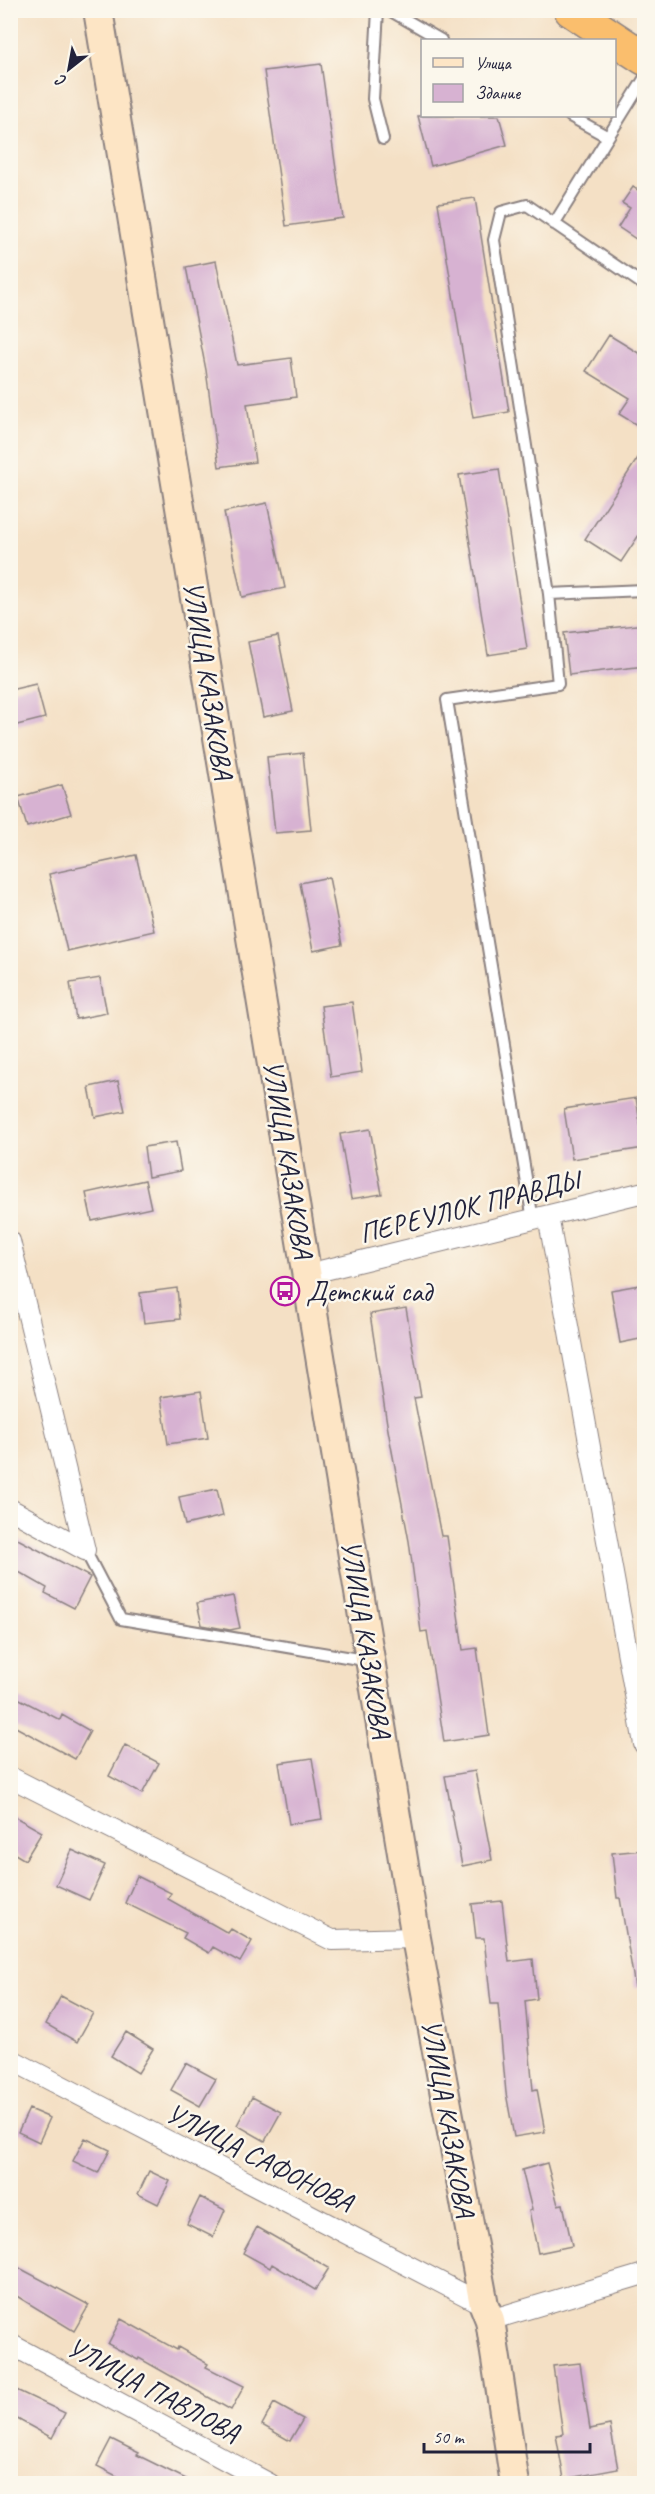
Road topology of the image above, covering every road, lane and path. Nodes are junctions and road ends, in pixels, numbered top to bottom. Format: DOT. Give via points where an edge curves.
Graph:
graph roads {
  1 [pos="98,10"];
  2 [pos="378,10"];
  3 [pos="389,10"];
  4 [pos="572,10"];
  5 [pos="439,39"];
  6 [pos="645,58"];
  7 [pos="645,79"];
  8 [pos="572,117"];
  9 [pos="608,137"];
  10 [pos="383,139"];
  11 [pos="554,224"];
  12 [pos="645,285"];
  13 [pos="645,590"];
  14 [pos="549,594"];
  15 [pos="645,1192"];
  16 [pos="541,1218"];
  17 [pos="10,1241"];
  18 [pos="308,1274"];
  19 [pos="10,1509"];
  20 [pos="85,1550"];
  21 [pos="371,1661"];
  22 [pos="645,1744"];
  23 [pos="10,1777"];
  24 [pos="416,1938"];
  25 [pos="10,2059"];
  26 [pos="645,2274"];
  27 [pos="487,2313"];
  28 [pos="10,2344"];
  29 [pos="270,2484"];
  30 [pos="516,2484"];
  1 -- 18 [label="main road, УЛИЦА КАЗАКОВА"];
  2 -- 10 [label="lane" via="373,99"];
  3 -- 5 [label="lane"];
  4 -- 6 [label="highway"];
  7 -- 9 [label="lane"];
  8 -- 9 [label="lane"];
  9 -- 11 [label="lane"];
  11 -- 12 [label="lane"];
  11 -- 14 [label="lane" via="527,206 501,212 494,240"];
  13 -- 14 [label="lane"];
  14 -- 16 [label="lane" via="558,684 447,700"];
  15 -- 16 [label="street, ПЕРЕУЛОК ПРАВДЫ"];
  16 -- 18 [label="street, ПЕРЕУЛОК ПРАВДЫ"];
  16 -- 22 [label="street"];
  17 -- 20 [label="street"];
  18 -- 21 [label="main road, УЛИЦА КАЗАКОВА"];
  19 -- 20 [label="street"];
  20 -- 21 [label="lane" via="121,1619"];
  21 -- 24 [label="main road, УЛИЦА КАЗАКОВА"];
  23 -- 24 [label="street" via="332,1940"];
  24 -- 27 [label="main road, УЛИЦА КАЗАКОВА"];
  25 -- 27 [label="street, УЛИЦА САФОНОВА"];
  26 -- 27 [label="street"];
  27 -- 30 [label="main road, УЛИЦА КАЗАКОВА"];
  28 -- 29 [label="street, УЛИЦА ПАВЛОВА"];
}
